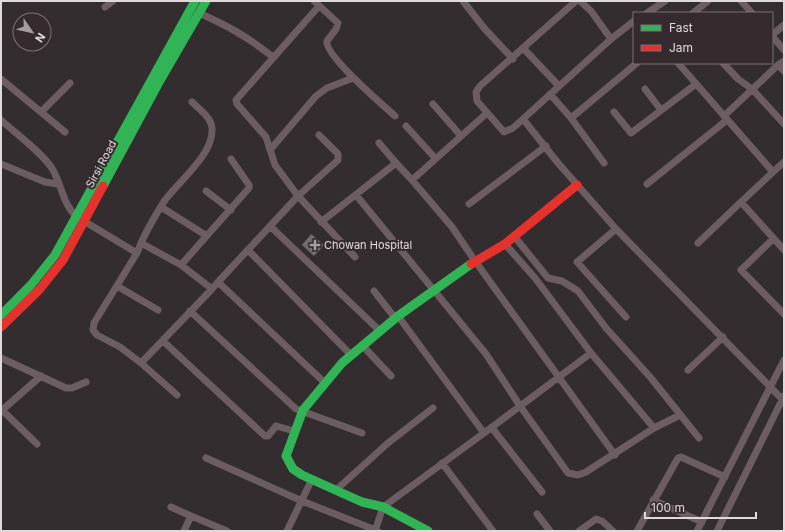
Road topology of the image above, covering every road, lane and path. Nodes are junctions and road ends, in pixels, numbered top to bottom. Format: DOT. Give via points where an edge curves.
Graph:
graph roads {
  1 [pos="113,1"];
  2 [pos="206,1"];
  3 [pos="463,1"];
  4 [pos="576,1"];
  5 [pos="580,1"];
  6 [pos="665,1"];
  7 [pos="708,1"];
  8 [pos="741,1"];
  9 [pos="193,2"];
  10 [pos="317,4"];
  11 [pos="105,7"];
  12 [pos="648,12"];
  13 [pos="694,12"];
  14 [pos="751,12"];
  15 [pos="199,13"];
  16 [pos="633,22"];
  17 [pos="784,24"];
  18 [pos="773,35"];
  19 [pos="773,37"];
  20 [pos="611,39"];
  21 [pos="524,49"];
  22 [pos="784,50"];
  23 [pos="273,57"];
  24 [pos="513,58"];
  25 [pos="781,63"];
  26 [pos="636,64"];
  27 [pos="679,64"];
  28 [pos="724,64"];
  29 [pos="784,71"];
  30 [pos="353,78"];
  31 [pos="1,79"];
  32 [pos="70,83"];
  33 [pos="696,84"];
  34 [pos="558,85"];
  35 [pos="646,89"];
  36 [pos="752,89"];
  37 [pos="550,94"];
  38 [pos="192,102"];
  39 [pos="433,104"];
  40 [pos="661,110"];
  41 [pos="41,112"];
  42 [pos="614,112"];
  43 [pos="487,113"];
  44 [pos="395,116"];
  45 [pos="571,118"];
  46 [pos="725,118"];
  47 [pos="523,119"];
  48 [pos="1,120"];
  49 [pos="784,124"];
  50 [pos="406,126"];
  51 [pos="65,132"];
  52 [pos="319,135"];
  53 [pos="461,136"];
  54 [pos="379,143"];
  55 [pos="546,146"];
  56 [pos="270,150"];
  57 [pos="435,158"];
  58 [pos="231,159"];
  59 [pos="784,162"];
  60 [pos="396,163"];
  61 [pos="604,163"];
  62 [pos="1,164"];
  63 [pos="773,172"];
  64 [pos="412,180"];
  65 [pos="58,184"];
  66 [pos="647,184"];
  67 [pos="577,185"];
  68 [pos="206,190"];
  69 [pos="356,195"];
  70 [pos="298,196"];
  71 [pos="741,202"];
  72 [pos="469,204"];
  73 [pos="161,207"];
  74 [pos="231,210"];
  75 [pos="80,219"];
  76 [pos="322,222"];
  77 [pos="270,226"];
  78 [pos="616,229"];
  79 [pos="207,236"];
  80 [pos="514,236"];
  81 [pos="773,239"];
  82 [pos="141,243"];
  83 [pos="698,243"];
  84 [pos="505,244"];
  85 [pos="248,250"];
  86 [pos="784,250"];
  87 [pos="137,253"];
  88 [pos="355,257"];
  89 [pos="474,261"];
  90 [pos="180,265"];
  91 [pos="218,282"];
  92 [pos="117,286"];
  93 [pos="212,289"];
  94 [pos="434,290"];
  95 [pos="374,291"];
  96 [pos="158,310"];
  97 [pos="190,311"];
  98 [pos="2,312"];
  99 [pos="784,314"];
  100 [pos="396,317"];
  101 [pos="626,317"];
  102 [pos="1,327"];
  103 [pos="380,331"];
  104 [pos="723,337"];
  105 [pos="163,341"];
  106 [pos="362,345"];
  107 [pos="591,352"];
  108 [pos="351,354"];
  109 [pos="1,358"];
  110 [pos="784,360"];
  111 [pos="141,363"];
  112 [pos="688,370"];
  113 [pos="41,376"];
  114 [pos="391,376"];
  115 [pos="559,378"];
  116 [pos="86,382"];
  117 [pos="325,383"];
  118 [pos="770,388"];
  119 [pos="177,395"];
  120 [pos="783,397"];
  121 [pos="520,406"];
  122 [pos="433,408"];
  123 [pos="2,410"];
  124 [pos="302,412"];
  125 [pos="680,415"];
  126 [pos="492,428"];
  127 [pos="654,428"];
  128 [pos="294,431"];
  129 [pos="362,433"];
  130 [pos="484,433"];
  131 [pos="699,438"];
  132 [pos="37,444"];
  133 [pos="615,454"];
  134 [pos="206,458"];
  135 [pos="442,463"];
  136 [pos="725,477"];
  137 [pos="312,479"];
  138 [pos="336,490"];
  139 [pos="542,492"];
  140 [pos="653,500"];
  141 [pos="302,501"];
  142 [pos="171,507"];
  143 [pos="383,507"];
  144 [pos="537,514"];
  145 [pos="191,516"];
  146 [pos="702,522"];
  147 [pos="184,531"];
  148 [pos="227,531"];
  149 [pos="288,531"];
  150 [pos="376,531"];
  151 [pos="428,531"];
  152 [pos="492,531"];
  153 [pos="550,531"];
  154 [pos="579,531"];
  155 [pos="613,531"];
  156 [pos="637,531"];
  157 [pos="697,531"];
  158 [pos="716,531"];
  1 -- 11 [label="street"];
  2 -- 15 [label="main road, Sirsi Road"];
  3 -- 24 [label="street" via="484,28"];
  4 -- 21 [label="street"];
  5 -- 20 [label="street" via="591,11"];
  6 -- 12 [label="street"];
  7 -- 13 [label="street"];
  8 -- 14 [label="street"];
  9 -- 75 [label="main road, Sirsi Road"];
  10 -- 23 [label="street"];
  10 -- 30 [label="street" via="338,23 326,44"];
  15 -- 23 [label="street" via="232,28"];
  15 -- 75 [label="main road, Sirsi Road"];
  16 -- 20 [label="street"];
  17 -- 18 [label="street"];
  19 -- 22 [label="street"];
  20 -- 34 [label="street"];
  21 -- 24 [label="street"];
  21 -- 34 [label="street"];
  23 -- 56 [label="street" via="236,100 266,137"];
  24 -- 43 [label="street" via="476,92 477,101"];
  25 -- 29 [label="street"];
  25 -- 36 [label="street"];
  26 -- 45 [label="street"];
  27 -- 33 [label="street"];
  28 -- 36 [label="street"];
  30 -- 44 [label="street"];
  30 -- 56 [label="street" via="327,88 316,96"];
  31 -- 41 [label="street"];
  32 -- 41 [label="street"];
  33 -- 40 [label="street"];
  33 -- 46 [label="street"];
  34 -- 37 [label="street"];
  35 -- 40 [label="street"];
  36 -- 46 [label="street"];
  36 -- 49 [label="street"];
  37 -- 45 [label="street"];
  37 -- 47 [label="street"];
  38 -- 73 [label="street" via="210,120 210,146"];
  39 -- 53 [label="street"];
  40 -- 42 [label="street" via="631,133"];
  41 -- 51 [label="street"];
  43 -- 47 [label="street" via="504,132 514,128"];
  43 -- 53 [label="street"];
  45 -- 61 [label="street"];
  46 -- 63 [label="street"];
  46 -- 66 [label="street"];
  47 -- 55 [label="street"];
  48 -- 65 [label="street" via="38,153 53,170"];
  50 -- 57 [label="street"];
  52 -- 70 [label="street" via="339,157 338,160"];
  53 -- 57 [label="street"];
  54 -- 60 [label="street"];
  55 -- 67 [label="street"];
  55 -- 72 [label="street"];
  56 -- 70 [label="street" via="280,174"];
  57 -- 64 [label="street"];
  58 -- 74 [label="street" via="249,184 247,192"];
  59 -- 63 [label="street"];
  60 -- 64 [label="street"];
  60 -- 69 [label="street"];
  62 -- 65 [label="street" via="45,182"];
  63 -- 71 [label="street"];
  64 -- 89 [label="street" via="440,211"];
  65 -- 75 [label="street" via="70,211"];
  67 -- 78 [label="street"];
  67 -- 80 [label="main road"];
  68 -- 74 [label="street"];
  69 -- 76 [label="street"];
  69 -- 94 [label="street"];
  70 -- 76 [label="street"];
  70 -- 77 [label="street"];
  71 -- 81 [label="street"];
  71 -- 83 [label="street"];
  73 -- 79 [label="street"];
  73 -- 82 [label="street"];
  74 -- 79 [label="street"];
  75 -- 87 [label="street"];
  75 -- 98 [label="main road, Sirsi Road" via="31,285"];
  75 -- 102 [label="main road, Sirsi Road" via="63,260 39,290"];
  76 -- 88 [label="street"];
  77 -- 85 [label="street"];
  77 -- 103 [label="street"];
  78 -- 101 [label="street" via="577,262"];
  78 -- 104 [label="street"];
  79 -- 90 [label="street"];
  80 -- 84 [label="main road"];
  80 -- 125 [label="street" via="548,278 562,281 578,291"];
  81 -- 86 [label="street"];
  81 -- 99 [label="street" via="741,270"];
  82 -- 87 [label="street"];
  82 -- 90 [label="street"];
  84 -- 89 [label="main road"];
  84 -- 107 [label="street" via="536,278"];
  85 -- 91 [label="street"];
  85 -- 108 [label="street"];
  87 -- 92 [label="street"];
  89 -- 94 [label="main road"];
  89 -- 115 [label="street"];
  90 -- 93 [label="street"];
  91 -- 93 [label="street"];
  91 -- 117 [label="street"];
  92 -- 96 [label="street"];
  92 -- 111 [label="street" via="93,330"];
  93 -- 97 [label="street"];
  94 -- 100 [label="main road"];
  94 -- 121 [label="street" via="486,354"];
  95 -- 100 [label="street"];
  97 -- 105 [label="street"];
  97 -- 124 [label="street" via="287,402"];
  100 -- 103 [label="main road"];
  100 -- 130 [label="street"];
  103 -- 106 [label="main road"];
  104 -- 112 [label="street"];
  104 -- 118 [label="street"];
  105 -- 111 [label="street"];
  105 -- 128 [label="street" via="265,436 268,436 276,426"];
  106 -- 108 [label="main road"];
  106 -- 114 [label="street"];
  107 -- 115 [label="street"];
  107 -- 127 [label="street"];
  108 -- 117 [label="main road"];
  109 -- 113 [label="street"];
  110 -- 118 [label="street"];
  111 -- 119 [label="street"];
  113 -- 116 [label="street" via="66,388"];
  113 -- 123 [label="street"];
  115 -- 121 [label="street"];
  115 -- 133 [label="street"];
  117 -- 124 [label="main road"];
  118 -- 120 [label="street"];
  118 -- 136 [label="street"];
  120 -- 158 [label="street"];
  121 -- 126 [label="street"];
  121 -- 133 [label="street" via="572,475 586,472"];
  122 -- 138 [label="street" via="388,443"];
  123 -- 132 [label="street"];
  124 -- 128 [label="main road"];
  124 -- 129 [label="street"];
  125 -- 127 [label="street"];
  125 -- 131 [label="street"];
  126 -- 130 [label="street"];
  126 -- 139 [label="street"];
  127 -- 133 [label="street"];
  128 -- 137 [label="main road" via="287,449 288,462 293,469"];
  130 -- 135 [label="street"];
  134 -- 141 [label="street"];
  135 -- 143 [label="street"];
  135 -- 152 [label="street"];
  136 -- 140 [label="street" via="681,457"];
  136 -- 146 [label="street"];
  137 -- 138 [label="main road"];
  137 -- 141 [label="street"];
  138 -- 143 [label="main road" via="362,502"];
  140 -- 146 [label="street"];
  140 -- 156 [label="street"];
  141 -- 149 [label="street"];
  141 -- 150 [label="street"];
  142 -- 145 [label="street"];
  143 -- 150 [label="street"];
  143 -- 151 [label="main road"];
  144 -- 153 [label="street"];
  145 -- 147 [label="street"];
  145 -- 148 [label="street"];
  146 -- 157 [label="street"];
  154 -- 155 [label="street" via="596,519"];
}
